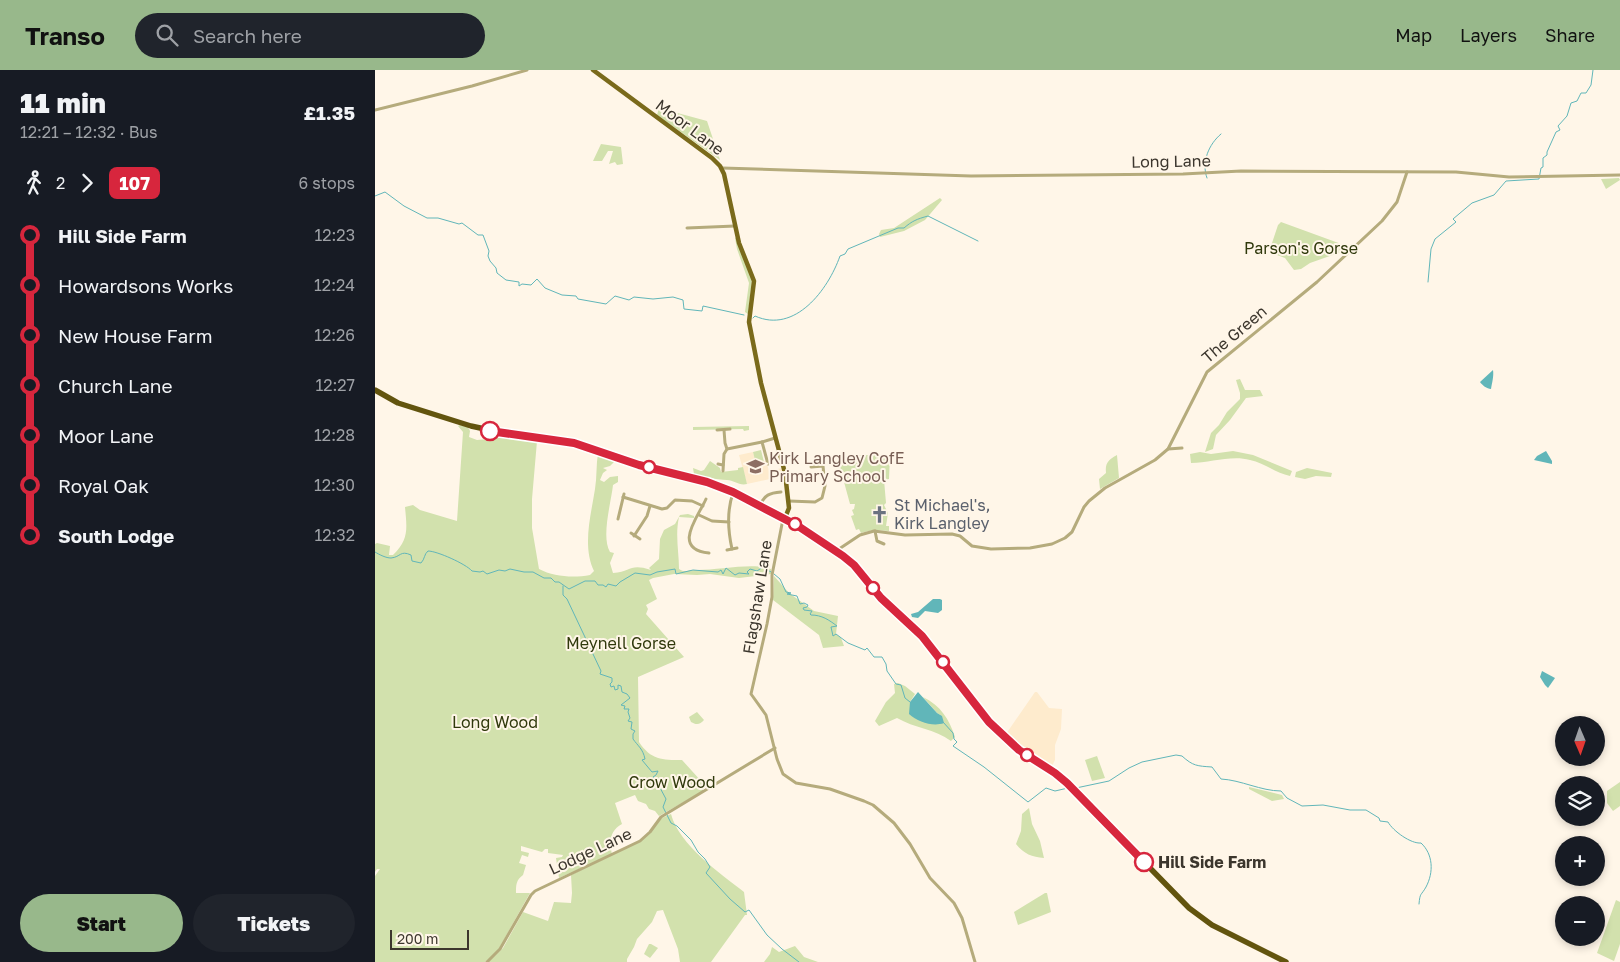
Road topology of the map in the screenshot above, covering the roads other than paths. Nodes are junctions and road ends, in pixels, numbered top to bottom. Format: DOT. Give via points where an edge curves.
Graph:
graph roads {
  1 [pos="527,70"];
  2 [pos="593,70"];
  3 [pos="375,110"];
  4 [pos="722,168"];
  5 [pos="1407,172"];
  6 [pos="1620,175"];
  7 [pos="736,226"];
  8 [pos="687,228"];
  9 [pos="375,390"];
  10 [pos="730,429"];
  11 [pos="717,430"];
  12 [pos="724,430"];
  13 [pos="775,438"];
  14 [pos="762,442"];
  15 [pos="1182,448"];
  16 [pos="727,449"];
  17 [pos="1168,449"];
  18 [pos="718,464"];
  19 [pos="768,464"];
  20 [pos="723,465"];
  21 [pos="811,467"];
  22 [pos="723,472"];
  23 [pos="733,492"];
  24 [pos="781,492"];
  25 [pos="707,499"];
  26 [pos="789,501"];
  27 [pos="650,505"];
  28 [pos="703,506"];
  29 [pos="760,506"];
  30 [pos="612,514"];
  31 [pos="699,515"];
  32 [pos="784,518"];
  33 [pos="729,522"];
  34 [pos="693,524"];
  35 [pos="697,527"];
  36 [pos="875,531"];
  37 [pos="631,534"];
  38 [pos="635,536"];
  39 [pos="640,539"];
  40 [pos="884,544"];
  41 [pos="737,548"];
  42 [pos="732,549"];
  43 [pos="727,550"];
  44 [pos="836,551"];
  45 [pos="709,553"];
  46 [pos="775,748"];
  47 [pos="487,962"];
  48 [pos="975,962"];
  49 [pos="1286,962"];
  1 -- 3 [label="street"];
  2 -- 4 [label="main road, Moor Lane"];
  4 -- 5 [label="street, Long Lane" via="971,176 1241,171"];
  4 -- 7 [label="main road, Moor Lane"];
  5 -- 6 [label="street, Long Lane" via="1461,172 1509,177"];
  5 -- 17 [label="street, The Green" via="1397,202 1382,221 1317,282 1207,372"];
  7 -- 8 [label="street"];
  7 -- 13 [label="main road, Moor Lane" via="754,281 749,322"];
  9 -- 23 [label="highway" via="398,403 455,422 579,445"];
  10 -- 12 [label="street"];
  11 -- 12 [label="street"];
  12 -- 16 [label="street"];
  13 -- 14 [label="street"];
  13 -- 26 [label="main road, Moor Lane"];
  14 -- 16 [label="street"];
  14 -- 19 [label="street"];
  15 -- 17 [label="street"];
  16 -- 20 [label="street"];
  17 -- 36 [label="street, The Green" via="1089,501 1072,532 1052,544 1030,548 977,548 952,534 905,535"];
  18 -- 20 [label="street"];
  20 -- 22 [label="street"];
  21 -- 26 [label="street" via="823,466 825,486 822,498 815,502"];
  23 -- 29 [label="highway"];
  23 -- 33 [label="street"];
  24 -- 29 [label="street" via="767,495"];
  25 -- 28 [label="street"];
  26 -- 32 [label="main road, Moor Lane"];
  27 -- 28 [label="street" via="665,509 679,500"];
  27 -- 30 [label="street" via="623,495 618,517"];
  27 -- 38 [label="street"];
  28 -- 31 [label="street"];
  29 -- 32 [label="highway"];
  31 -- 33 [label="street" via="712,521"];
  31 -- 34 [label="street"];
  32 -- 44 [label="highway"];
  32 -- 46 [label="street, Flagshaw Lane" via="772,575 767,624 751,694 766,715"];
  33 -- 42 [label="street"];
  34 -- 35 [label="street"];
  34 -- 45 [label="street" via="689,539 695,551"];
  36 -- 40 [label="street" via="875,543"];
  36 -- 44 [label="street" via="860,535"];
  37 -- 38 [label="street"];
  38 -- 39 [label="street"];
  41 -- 42 [label="street"];
  42 -- 43 [label="street"];
  44 -- 49 [label="highway" via="854,565 881,598 922,636 989,722 1019,750 1067,783 1189,908 1212,925"];
  46 -- 47 [label="street, Lodge Lane" via="667,813 640,842 535,891 500,949"];
  46 -- 48 [label="street, Flagshaw Lane" via="780,768 788,779 864,801 894,823 930,878 955,903"];
}
